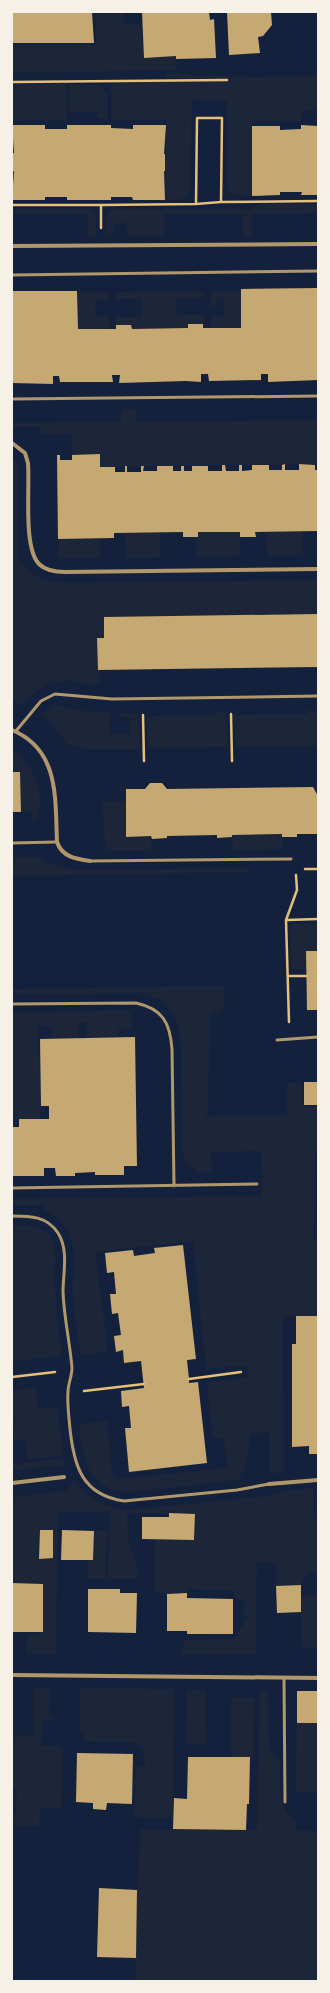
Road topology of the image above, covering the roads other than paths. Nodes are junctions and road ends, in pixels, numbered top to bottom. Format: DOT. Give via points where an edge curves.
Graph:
graph roads {
  1 [pos="318,244"];
  2 [pos="12,246"];
  3 [pos="318,271"];
  4 [pos="12,275"];
  5 [pos="318,396"];
  6 [pos="12,399"];
  7 [pos="12,443"];
  8 [pos="318,569"];
  9 [pos="318,696"];
  10 [pos="14,730"];
  11 [pos="57,842"];
  12 [pos="12,843"];
  13 [pos="291,859"];
  14 [pos="90,861"];
  15 [pos="12,1004"];
  16 [pos="318,1037"];
  17 [pos="277,1040"];
  18 [pos="257,1184"];
  19 [pos="174,1186"];
  20 [pos="12,1188"];
  21 [pos="12,1216"];
  22 [pos="64,1477"];
  23 [pos="318,1480"];
  24 [pos="12,1483"];
  25 [pos="269,1484"];
  26 [pos="12,1675"];
  27 [pos="284,1678"];
  28 [pos="318,1678"];
  29 [pos="285,1802"];
  1 -- 2 [label="street"];
  3 -- 4 [label="lane"];
  5 -- 6 [label="lane"];
  7 -- 8 [label="street" via="24,453 28,463 30,546 39,564 50,570 65,572"];
  9 -- 10 [label="lane" via="112,699 55,694 41,701"];
  10 -- 11 [label="street" via="36,746 47,762 54,786"];
  11 -- 12 [label="lane"];
  11 -- 14 [label="street" via="61,850 71,857"];
  13 -- 14 [label="lane"];
  15 -- 19 [label="lane" via="136,1003 150,1007 163,1017 169,1027 172,1049"];
  16 -- 17 [label="lane"];
  18 -- 19 [label="lane"];
  19 -- 20 [label="lane"];
  21 -- 25 [label="lane" via="40,1218 58,1232 62,1241 65,1253 64,1305 72,1370 68,1393 72,1447 78,1468 87,1482 108,1498 133,1501"];
  22 -- 24 [label="street"];
  23 -- 25 [label="street"];
  26 -- 27 [label="street"];
  27 -- 28 [label="street"];
  27 -- 29 [label="lane"];
}
